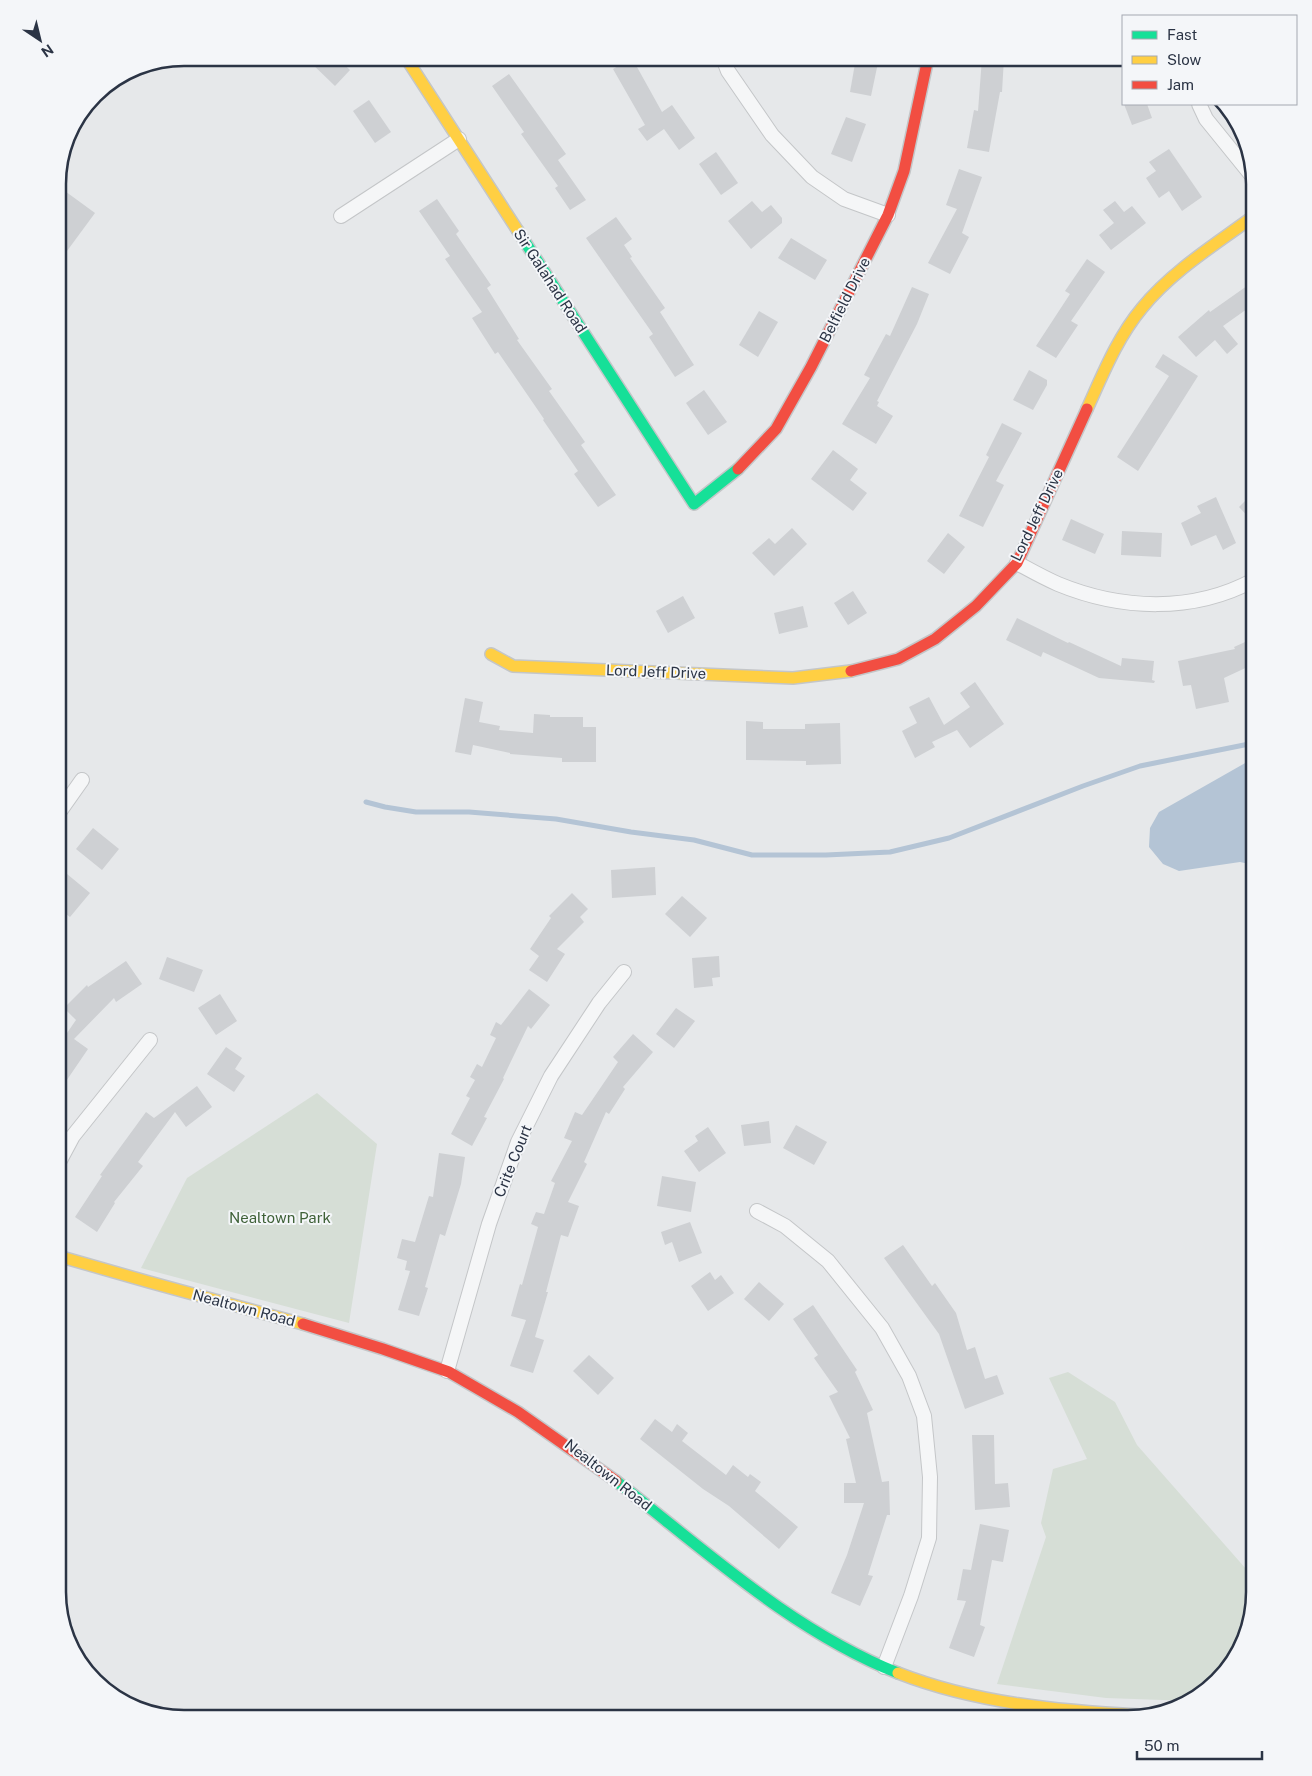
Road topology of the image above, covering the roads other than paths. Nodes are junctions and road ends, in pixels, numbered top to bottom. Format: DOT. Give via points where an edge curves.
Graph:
graph roads {
  1 [pos="412,67"];
  2 [pos="726,67"];
  3 [pos="926,67"];
  4 [pos="1199,105"];
  5 [pos="459,139"];
  6 [pos="1245,168"];
  7 [pos="888,215"];
  8 [pos="341,216"];
  9 [pos="1246,222"];
  10 [pos="694,504"];
  11 [pos="1017,563"];
  12 [pos="1246,584"];
  13 [pos="491,654"];
  14 [pos="82,780"];
  15 [pos="67,802"];
  16 [pos="624,972"];
  17 [pos="150,1040"];
  18 [pos="66,1148"];
  19 [pos="757,1211"];
  20 [pos="66,1258"];
  21 [pos="447,1371"];
  22 [pos="884,1668"];
  23 [pos="1079,1710"];
  1 -- 5 [label="street, Sir Galahad Road"];
  2 -- 7 [label="street" via="772,135 812,178 844,199"];
  3 -- 7 [label="street, Belfield Drive" via="904,171"];
  4 -- 6 [label="street" via="1206,119"];
  5 -- 8 [label="street"];
  5 -- 10 [label="street, Sir Galahad Road"];
  7 -- 10 [label="street, Belfield Drive" via="776,429 741,466"];
  9 -- 11 [label="street, Lord Jeff Drive" via="1175,275 1142,308 1116,346"];
  11 -- 12 [label="street" via="1058,584 1102,599 1129,603 1167,605 1201,599"];
  11 -- 13 [label="street, Lord Jeff Drive" via="976,606 936,640 898,659 844,673 793,678 513,666"];
  14 -- 15 [label="street"];
  16 -- 21 [label="street, Crite Court" via="599,1003 551,1076 518,1142 489,1224"];
  17 -- 18 [label="street"];
  19 -- 22 [label="street" via="785,1226 828,1261 882,1328 909,1376 924,1416 930,1477 929,1538"];
  20 -- 21 [label="street, Nealtown Road" via="335,1333"];
  21 -- 22 [label="street, Nealtown Road" via="554,1434 798,1621"];
  22 -- 23 [label="street, Nealtown Road" via="920,1681 994,1699"];
}
